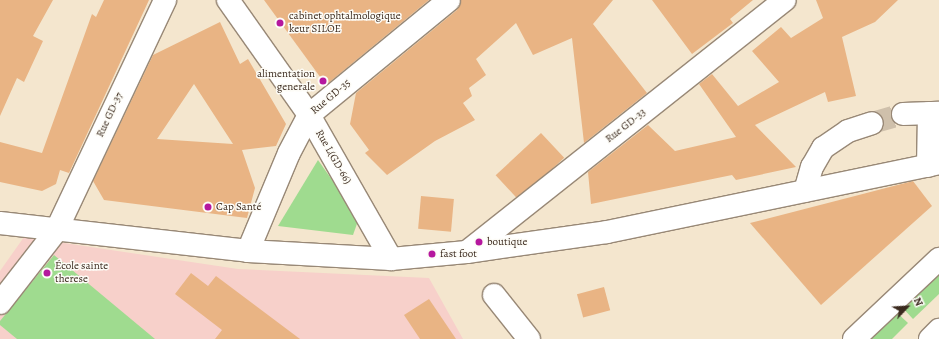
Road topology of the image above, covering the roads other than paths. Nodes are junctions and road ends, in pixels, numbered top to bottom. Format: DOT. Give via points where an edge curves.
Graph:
graph roads {
  1 [pos="165,0"];
  2 [pos="228,0"];
  3 [pos="449,0"];
  4 [pos="785,0"];
  5 [pos="934,113"];
  6 [pos="903,114"];
  7 [pos="309,115"];
  8 [pos="872,123"];
  9 [pos="935,165"];
  10 [pos="805,191"];
  11 [pos="0,223"];
  12 [pos="56,231"];
  13 [pos="248,251"];
  14 [pos="467,252"];
  15 [pos="392,259"];
  16 [pos="939,259"];
  17 [pos="494,295"];
  18 [pos="0,303"];
  19 [pos="529,339"];
  20 [pos="854,339"];
  1 -- 12 [label="street, Rue GD-37"];
  2 -- 7 [label="street, Rue L(GD-66)"];
  3 -- 7 [label="street, Rue GD-35"];
  4 -- 14 [label="street, Rue GD-33"];
  5 -- 6 [label="street"];
  5 -- 9 [label="street"];
  7 -- 13 [label="street, Rue GD-35" via="289,153"];
  7 -- 15 [label="street, Rue L(GD-66)"];
  8 -- 10 [label="street" via="848,131 823,148 812,167"];
  9 -- 10 [label="street"];
  10 -- 14 [label="street" via="607,232"];
  11 -- 12 [label="street"];
  12 -- 13 [label="street"];
  12 -- 18 [label="street, Rue GD-37"];
  13 -- 15 [label="street"];
  14 -- 15 [label="street"];
  16 -- 20 [label="street"];
  17 -- 19 [label="street"];
}
